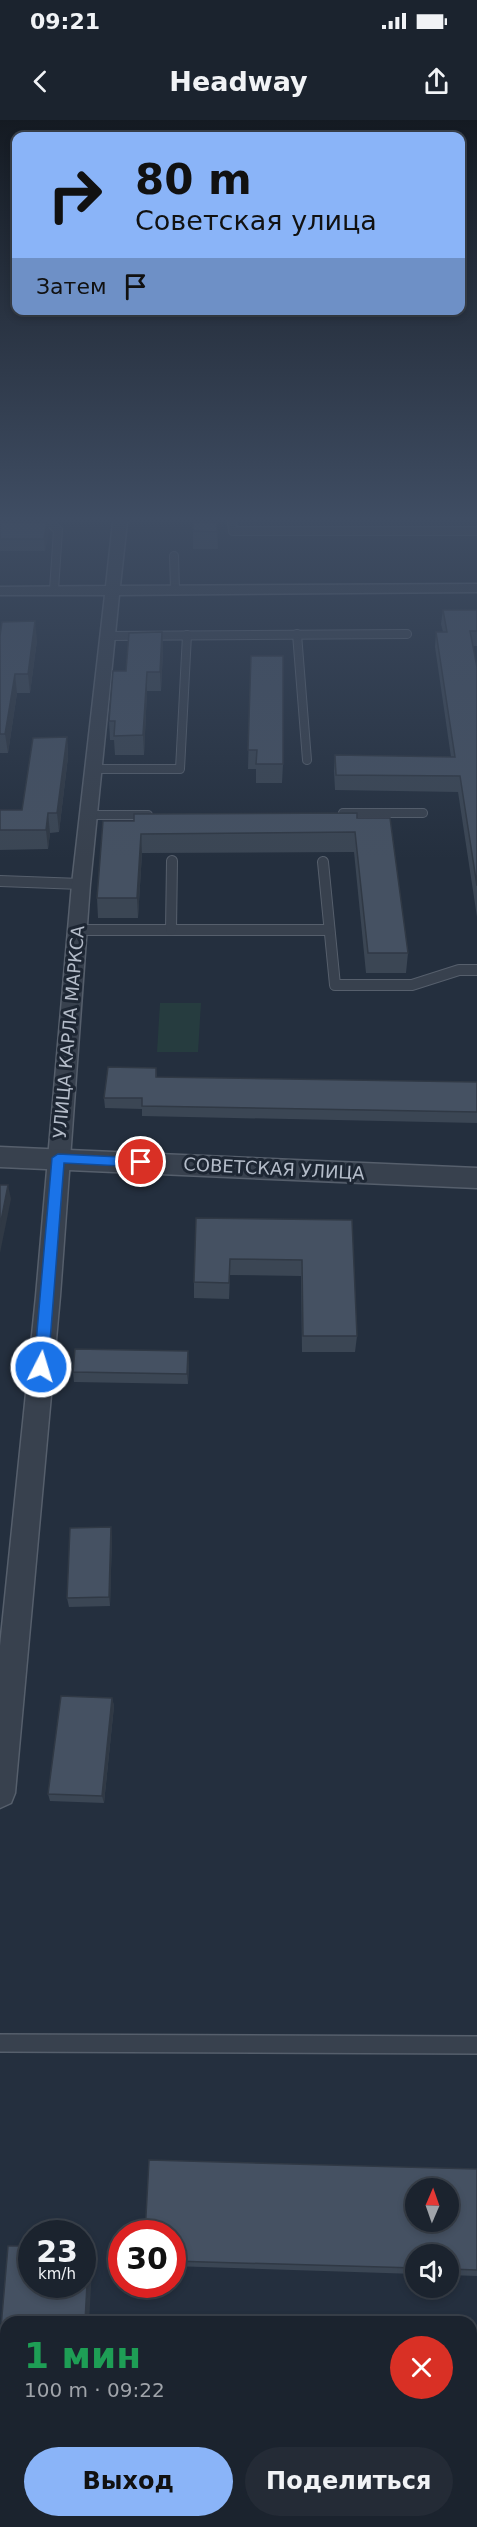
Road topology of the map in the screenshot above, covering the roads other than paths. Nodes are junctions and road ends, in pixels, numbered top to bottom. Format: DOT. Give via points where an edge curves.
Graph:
graph roads {
  1 [pos="261,634"];
  2 [pos="297,634"];
  3 [pos="187,635"];
  4 [pos="108,636"];
  5 [pos="307,760"];
  6 [pos="93,769"];
  7 [pos="327,813"];
  8 [pos="423,813"];
  9 [pos="88,815"];
  10 [pos="160,815"];
  11 [pos="172,861"];
  12 [pos="323,862"];
  13 [pos="0,881"];
  14 [pos="81,884"];
  15 [pos="77,930"];
  16 [pos="171,930"];
  17 [pos="330,930"];
  18 [pos="477,970"];
  19 [pos="0,1157"];
  20 [pos="58,1158"];
  21 [pos="477,1178"];
  22 [pos="0,1793"];
  23 [pos="0,2043"];
  24 [pos="477,2044"];
  1 -- 3 [label="lane"];
  2 -- 5 [label="lane"];
  3 -- 4 [label="lane"];
  3 -- 6 [label="lane" via="180,769"];
  4 -- 6 [label="street, УЛИЦА КАРЛА МАРКСА"];
  6 -- 9 [label="street, УЛИЦА КАРЛА МАРКСА"];
  7 -- 8 [label="lane"];
  9 -- 10 [label="lane"];
  9 -- 14 [label="street, УЛИЦА КАРЛА МАРКСА"];
  11 -- 16 [label="lane"];
  12 -- 17 [label="lane"];
  13 -- 14 [label="lane"];
  14 -- 15 [label="street, УЛИЦА КАРЛА МАРКСА"];
  15 -- 16 [label="lane"];
  15 -- 20 [label="street, УЛИЦА КАРЛА МАРКСА"];
  16 -- 17 [label="lane"];
  17 -- 18 [label="lane" via="335,985 412,985 459,970"];
  19 -- 20 [label="street, СОВЕТСКАЯ УЛИЦА"];
  20 -- 21 [label="street, СОВЕТСКАЯ УЛИЦА"];
  20 -- 22 [label="street, УЛИЦА КАРЛА МАРКСА"];
  23 -- 24 [label="lane"];
}
